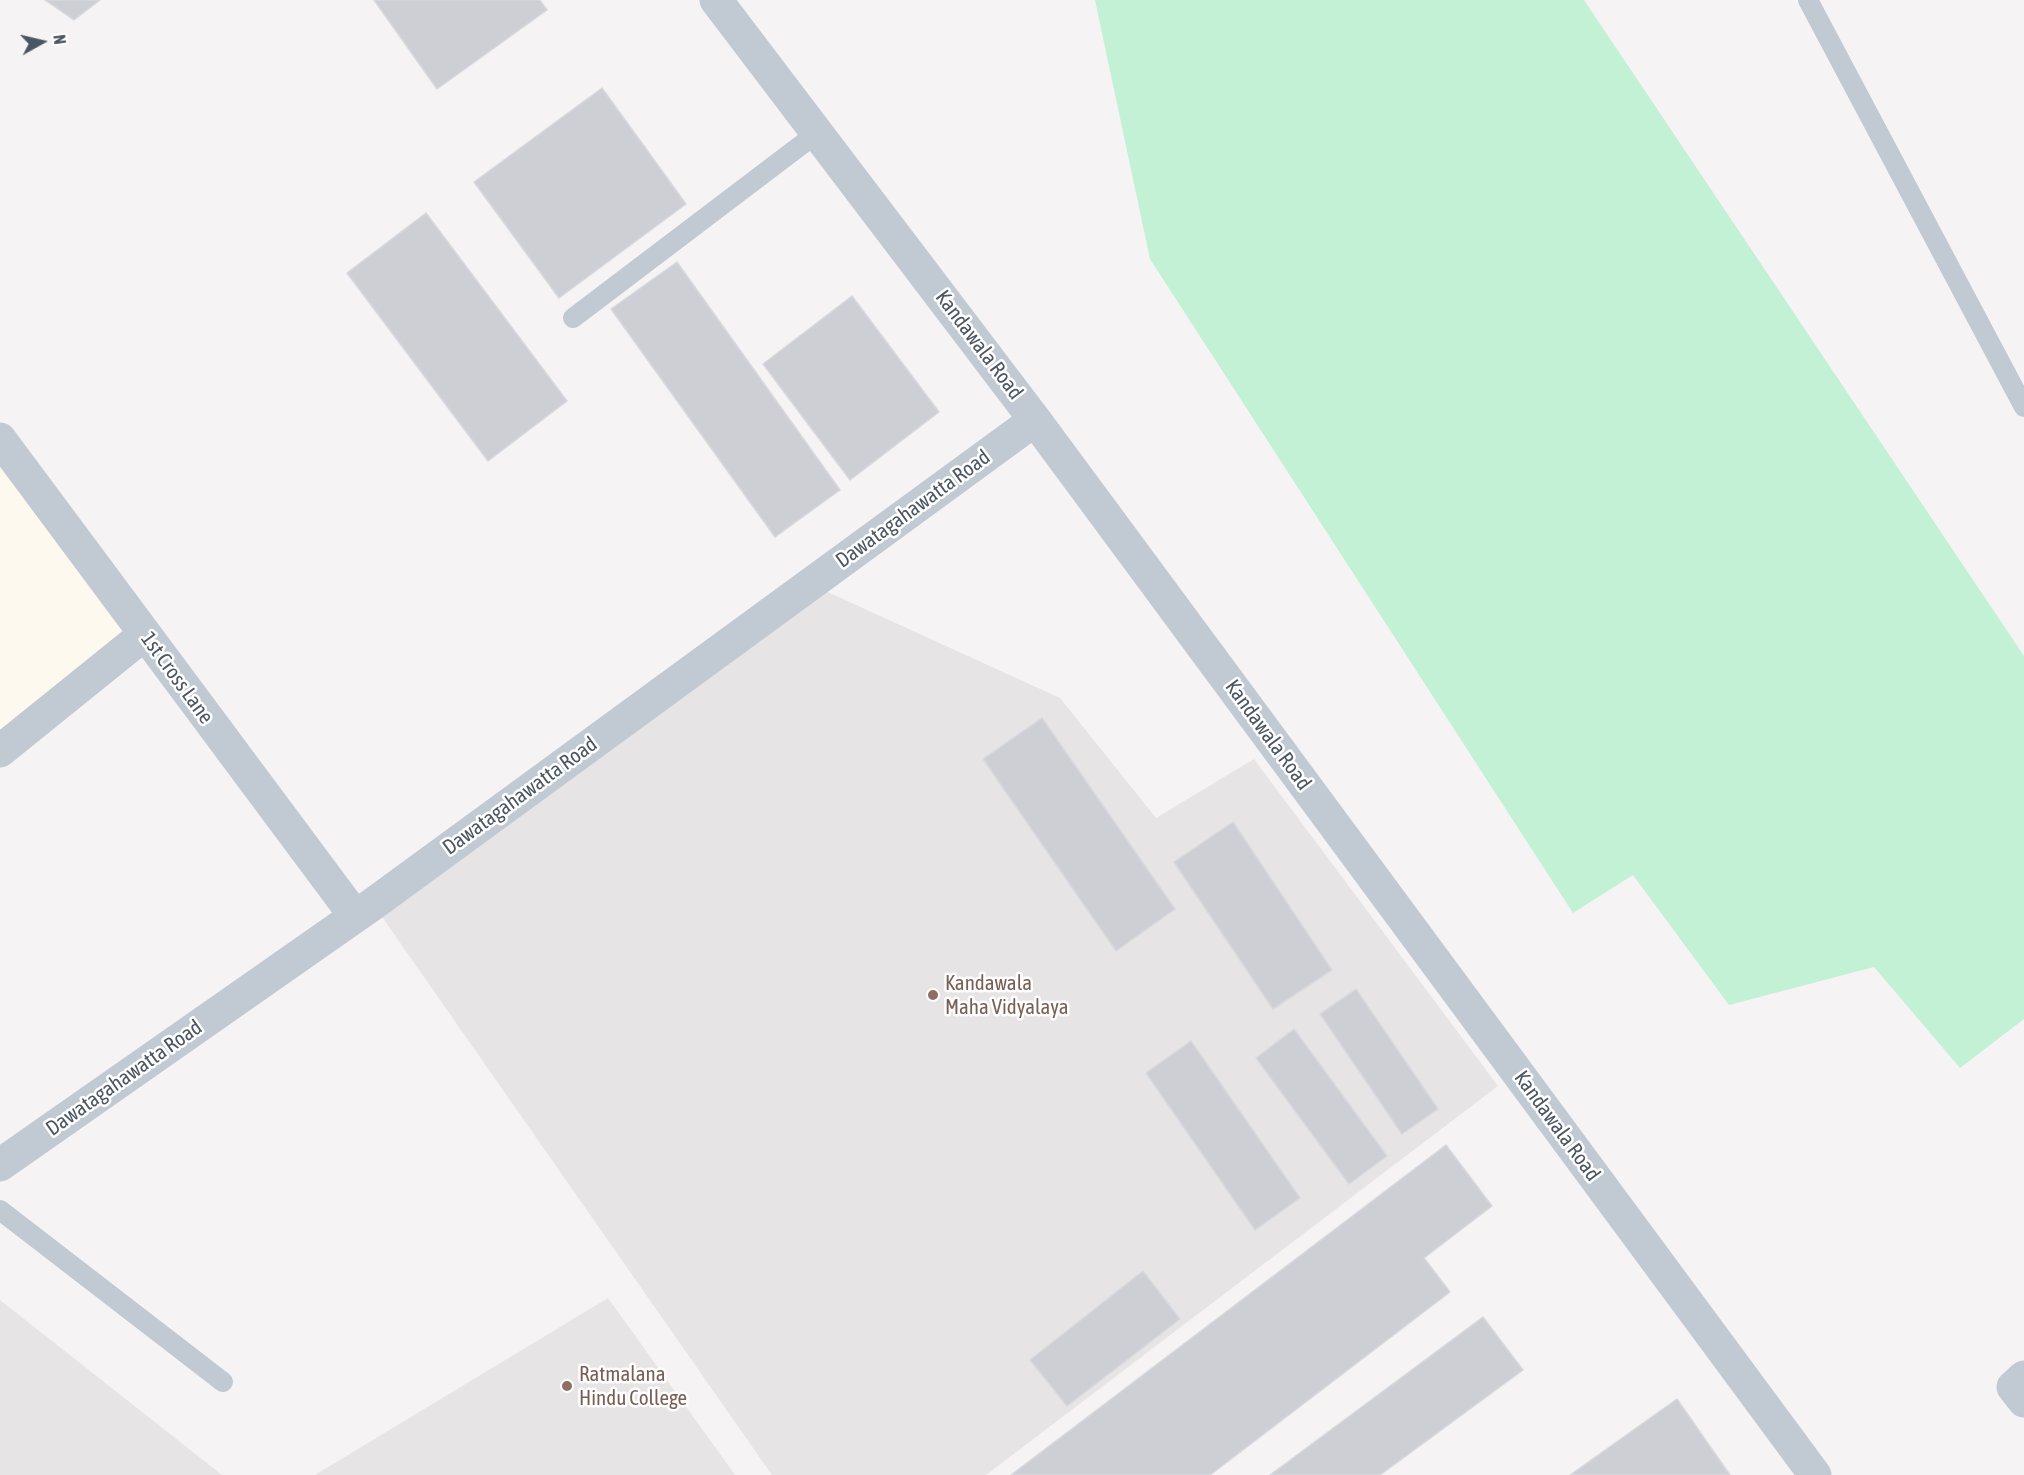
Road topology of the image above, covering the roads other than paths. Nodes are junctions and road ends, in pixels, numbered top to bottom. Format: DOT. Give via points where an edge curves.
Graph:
graph roads {
  1 [pos="716,0"];
  2 [pos="1808,0"];
  3 [pos="818,134"];
  4 [pos="573,318"];
  5 [pos="2024,407"];
  6 [pos="1035,420"];
  7 [pos="0,439"];
  8 [pos="145,634"];
  9 [pos="0,751"];
  10 [pos="355,916"];
  11 [pos="0,1165"];
  12 [pos="0,1210"];
  13 [pos="2024,1377"];
  14 [pos="223,1382"];
  15 [pos="2024,1401"];
  16 [pos="1815,1475"];
  1 -- 3 [label="street, Kandawala Road"];
  2 -- 5 [label="lane"];
  3 -- 4 [label="lane"];
  3 -- 6 [label="street, Kandawala Road"];
  6 -- 10 [label="street, Dawatagahawatta Road"];
  6 -- 16 [label="street, Kandawala Road"];
  7 -- 8 [label="street, 1st Cross Lane"];
  8 -- 9 [label="street"];
  8 -- 10 [label="street, 1st Cross Lane"];
  10 -- 11 [label="street, Dawatagahawatta Road"];
  12 -- 14 [label="lane"];
  13 -- 15 [label="street" via="2013,1387"];
}
